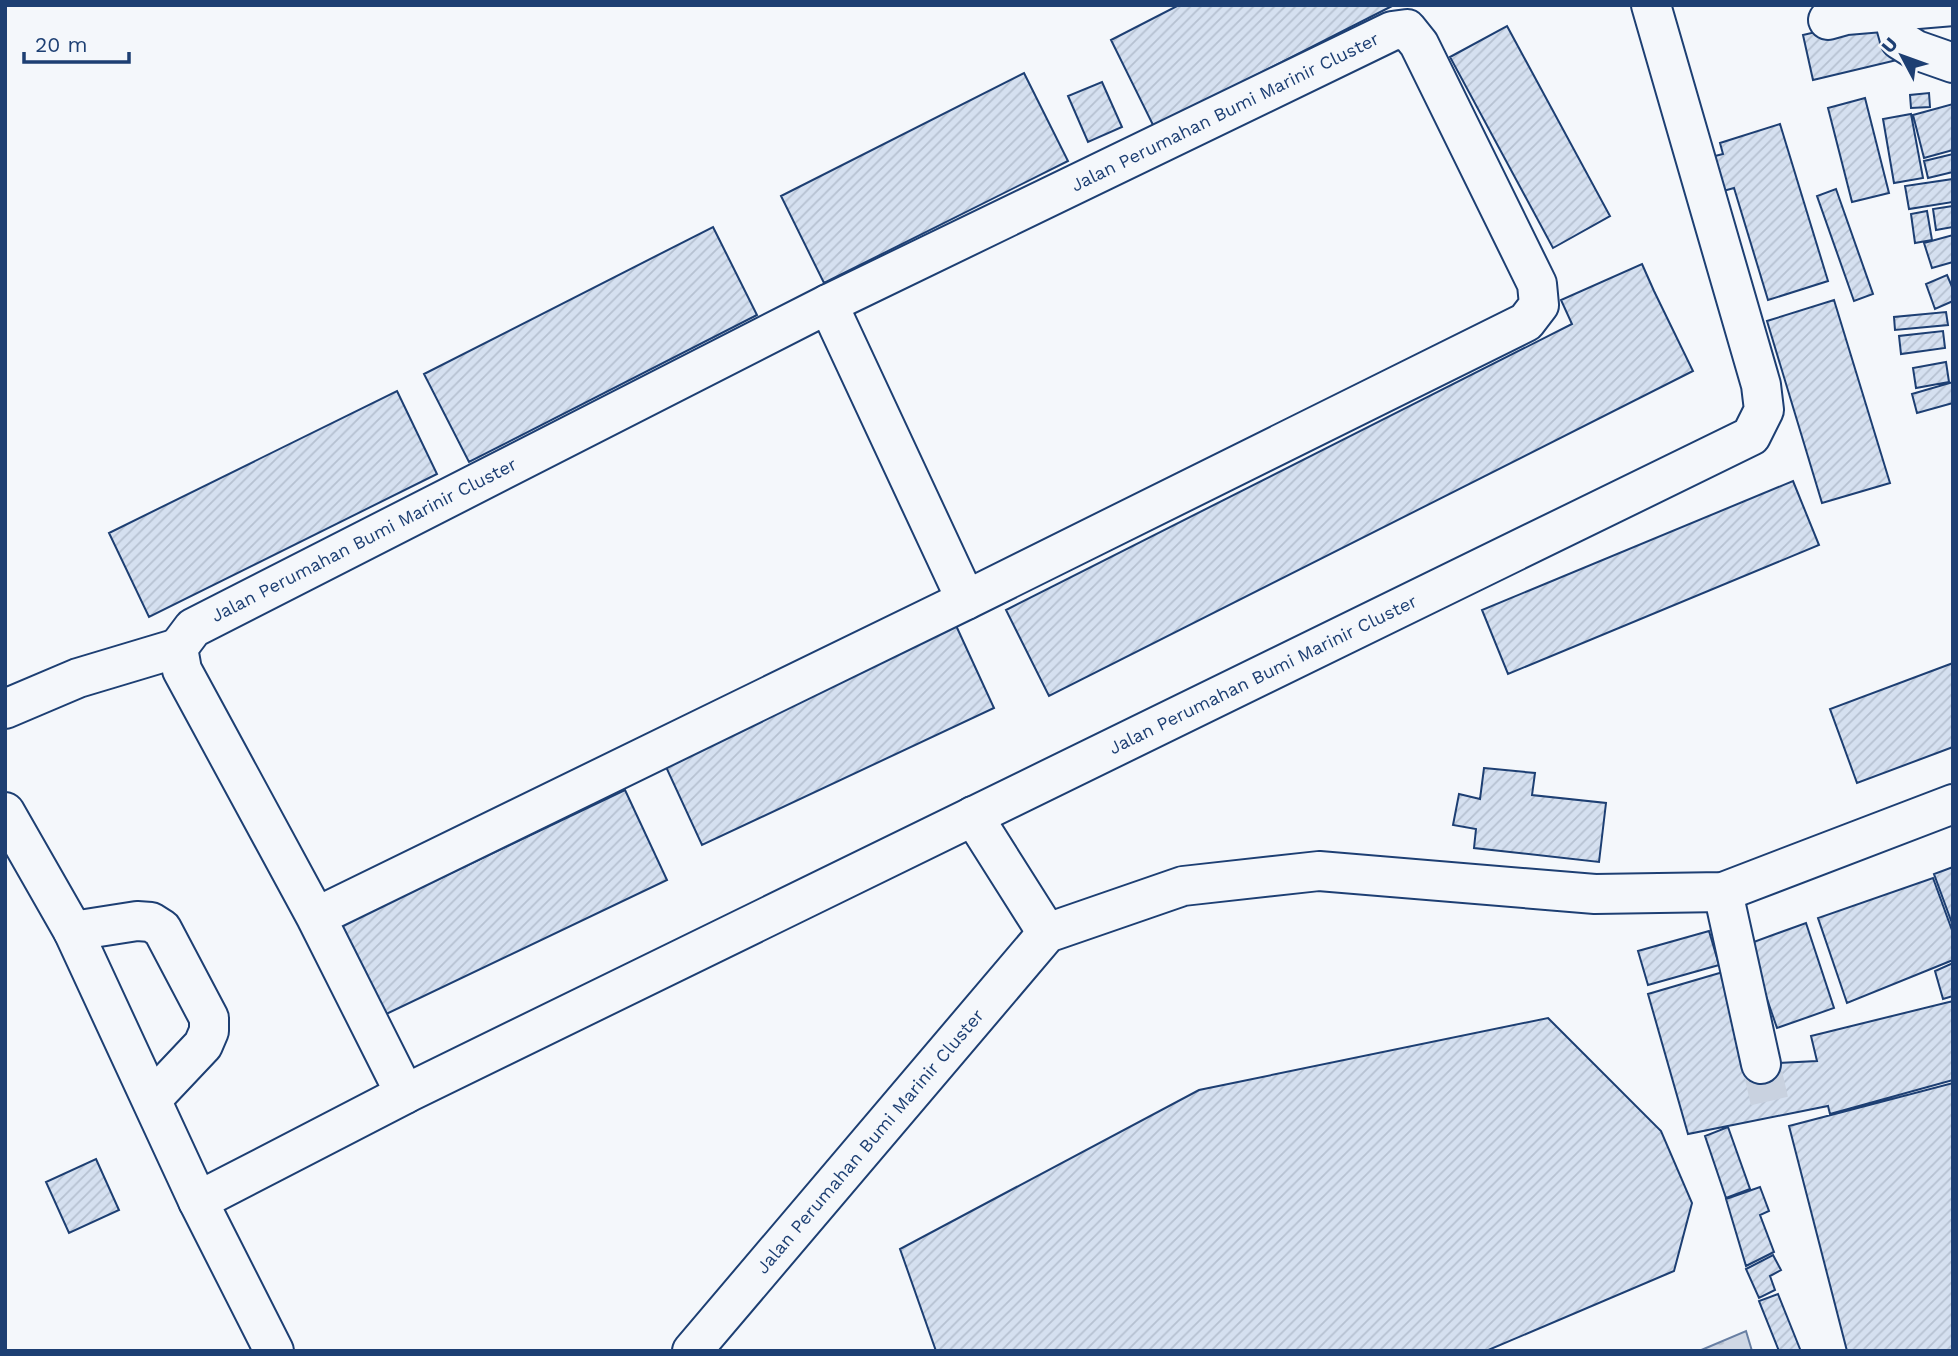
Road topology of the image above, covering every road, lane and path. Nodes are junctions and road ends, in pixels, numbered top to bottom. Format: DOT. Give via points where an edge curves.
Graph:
graph roads {
  1 [pos="1651,5"];
  2 [pos="1953,6"];
  3 [pos="1892,12"];
  4 [pos="1828,20"];
  5 [pos="1953,63"];
  6 [pos="828,304"];
  7 [pos="966,600"];
  8 [pos="178,648"];
  9 [pos="5,709"];
  10 [pos="1953,803"];
  11 [pos="5,812"];
  12 [pos="973,816"];
  13 [pos="1723,892"];
  14 [pos="316,917"];
  15 [pos="73,931"];
  16 [pos="1047,933"];
  17 [pos="1761,1064"];
  18 [pos="405,1094"];
  19 [pos="152,1099"];
  20 [pos="198,1201"];
  21 [pos="274,1351"];
  22 [pos="692,1351"];
  1 -- 12 [label="street, Jalan Perumahan Bumi Marinir Cluster" via="1761,385 1764,410 1751,436"];
  2 -- 3 [label="street"];
  3 -- 4 [label="street"];
  3 -- 5 [label="street" via="1900,40"];
  6 -- 7 [label="street"];
  6 -- 7 [label="street, Jalan Perumahan Bumi Marinir Cluster" via="1392,31 1407,29 1419,44 1537,284 1539,304 1526,322"];
  6 -- 8 [label="street, Jalan Perumahan Bumi Marinir Cluster" via="193,628"];
  7 -- 14 [label="street, Jalan Perumahan Bumi Marinir Cluster"];
  8 -- 9 [label="street" via="78,678"];
  8 -- 14 [label="street" via="182,670"];
  10 -- 13 [label="street"];
  11 -- 15 [label="street"];
  12 -- 16 [label="street"];
  12 -- 18 [label="street, Jalan Perumahan Bumi Marinir Cluster"];
  13 -- 16 [label="street" via="1595,894 1319,871 1183,886"];
  13 -- 17 [label="street"];
  14 -- 18 [label="street"];
  15 -- 19 [label="street"];
  15 -- 19 [label="street" via="137,921 162,929 209,1018 203,1045"];
  16 -- 22 [label="street, Jalan Perumahan Bumi Marinir Cluster"];
  18 -- 20 [label="street, Jalan Perumahan Bumi Marinir Cluster"];
  19 -- 20 [label="street"];
  20 -- 21 [label="street"];
}
